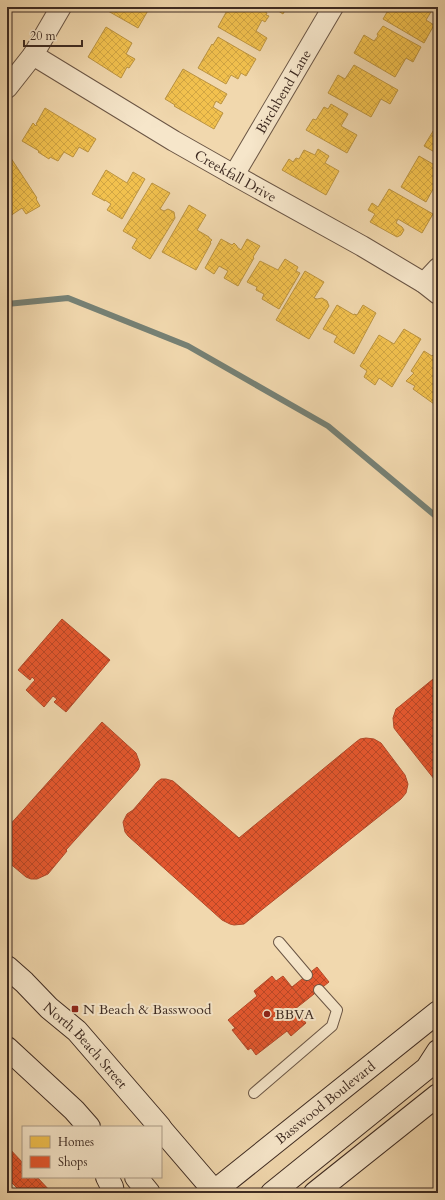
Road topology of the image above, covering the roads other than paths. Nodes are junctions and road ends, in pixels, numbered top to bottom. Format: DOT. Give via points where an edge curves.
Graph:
graph roads {
  1 [pos="61,7"];
  2 [pos="333,7"];
  3 [pos="34,55"];
  4 [pos="7,88"];
  5 [pos="234,175"];
  6 [pos="438,268"];
  7 [pos="431,289"];
  8 [pos="278,942"];
  9 [pos="7,967"];
  10 [pos="306,975"];
  11 [pos="319,990"];
  12 [pos="438,1012"];
  13 [pos="7,1048"];
  14 [pos="438,1051"];
  15 [pos="254,1093"];
  16 [pos="438,1095"];
  17 [pos="78,1119"];
  18 [pos="88,1126"];
  19 [pos="158,1126"];
  20 [pos="162,1130"];
  21 [pos="354,1162"];
  22 [pos="108,1178"];
  23 [pos="137,1178"];
  24 [pos="214,1192"];
  25 [pos="113,1193"];
  26 [pos="149,1193"];
  27 [pos="272,1193"];
  28 [pos="315,1193"];
  29 [pos="331,1193"];
  1 -- 3 [label="street"];
  2 -- 5 [label="street, Birchbend Lane"];
  3 -- 4 [label="street"];
  3 -- 5 [label="street, Creekfall Drive"];
  5 -- 7 [label="street, Creekfall Drive" via="362,246"];
  6 -- 7 [label="street"];
  8 -- 10 [label="lane"];
  9 -- 19 [label="main road, North Beach Street" via="77,1032"];
  11 -- 15 [label="lane" via="337,1010 332,1026"];
  12 -- 24 [label="main road, Basswood Boulevard"];
  13 -- 17 [label="main road"];
  14 -- 27 [label="main road" via="427,1068"];
  16 -- 21 [label="main road"];
  17 -- 18 [label="main road"];
  20 -- 24 [label="main road, North Beach Street"];
  21 -- 28 [label="main road"];
  21 -- 29 [label="main road"];
  22 -- 25 [label="main road"];
  23 -- 26 [label="main road"];
}
